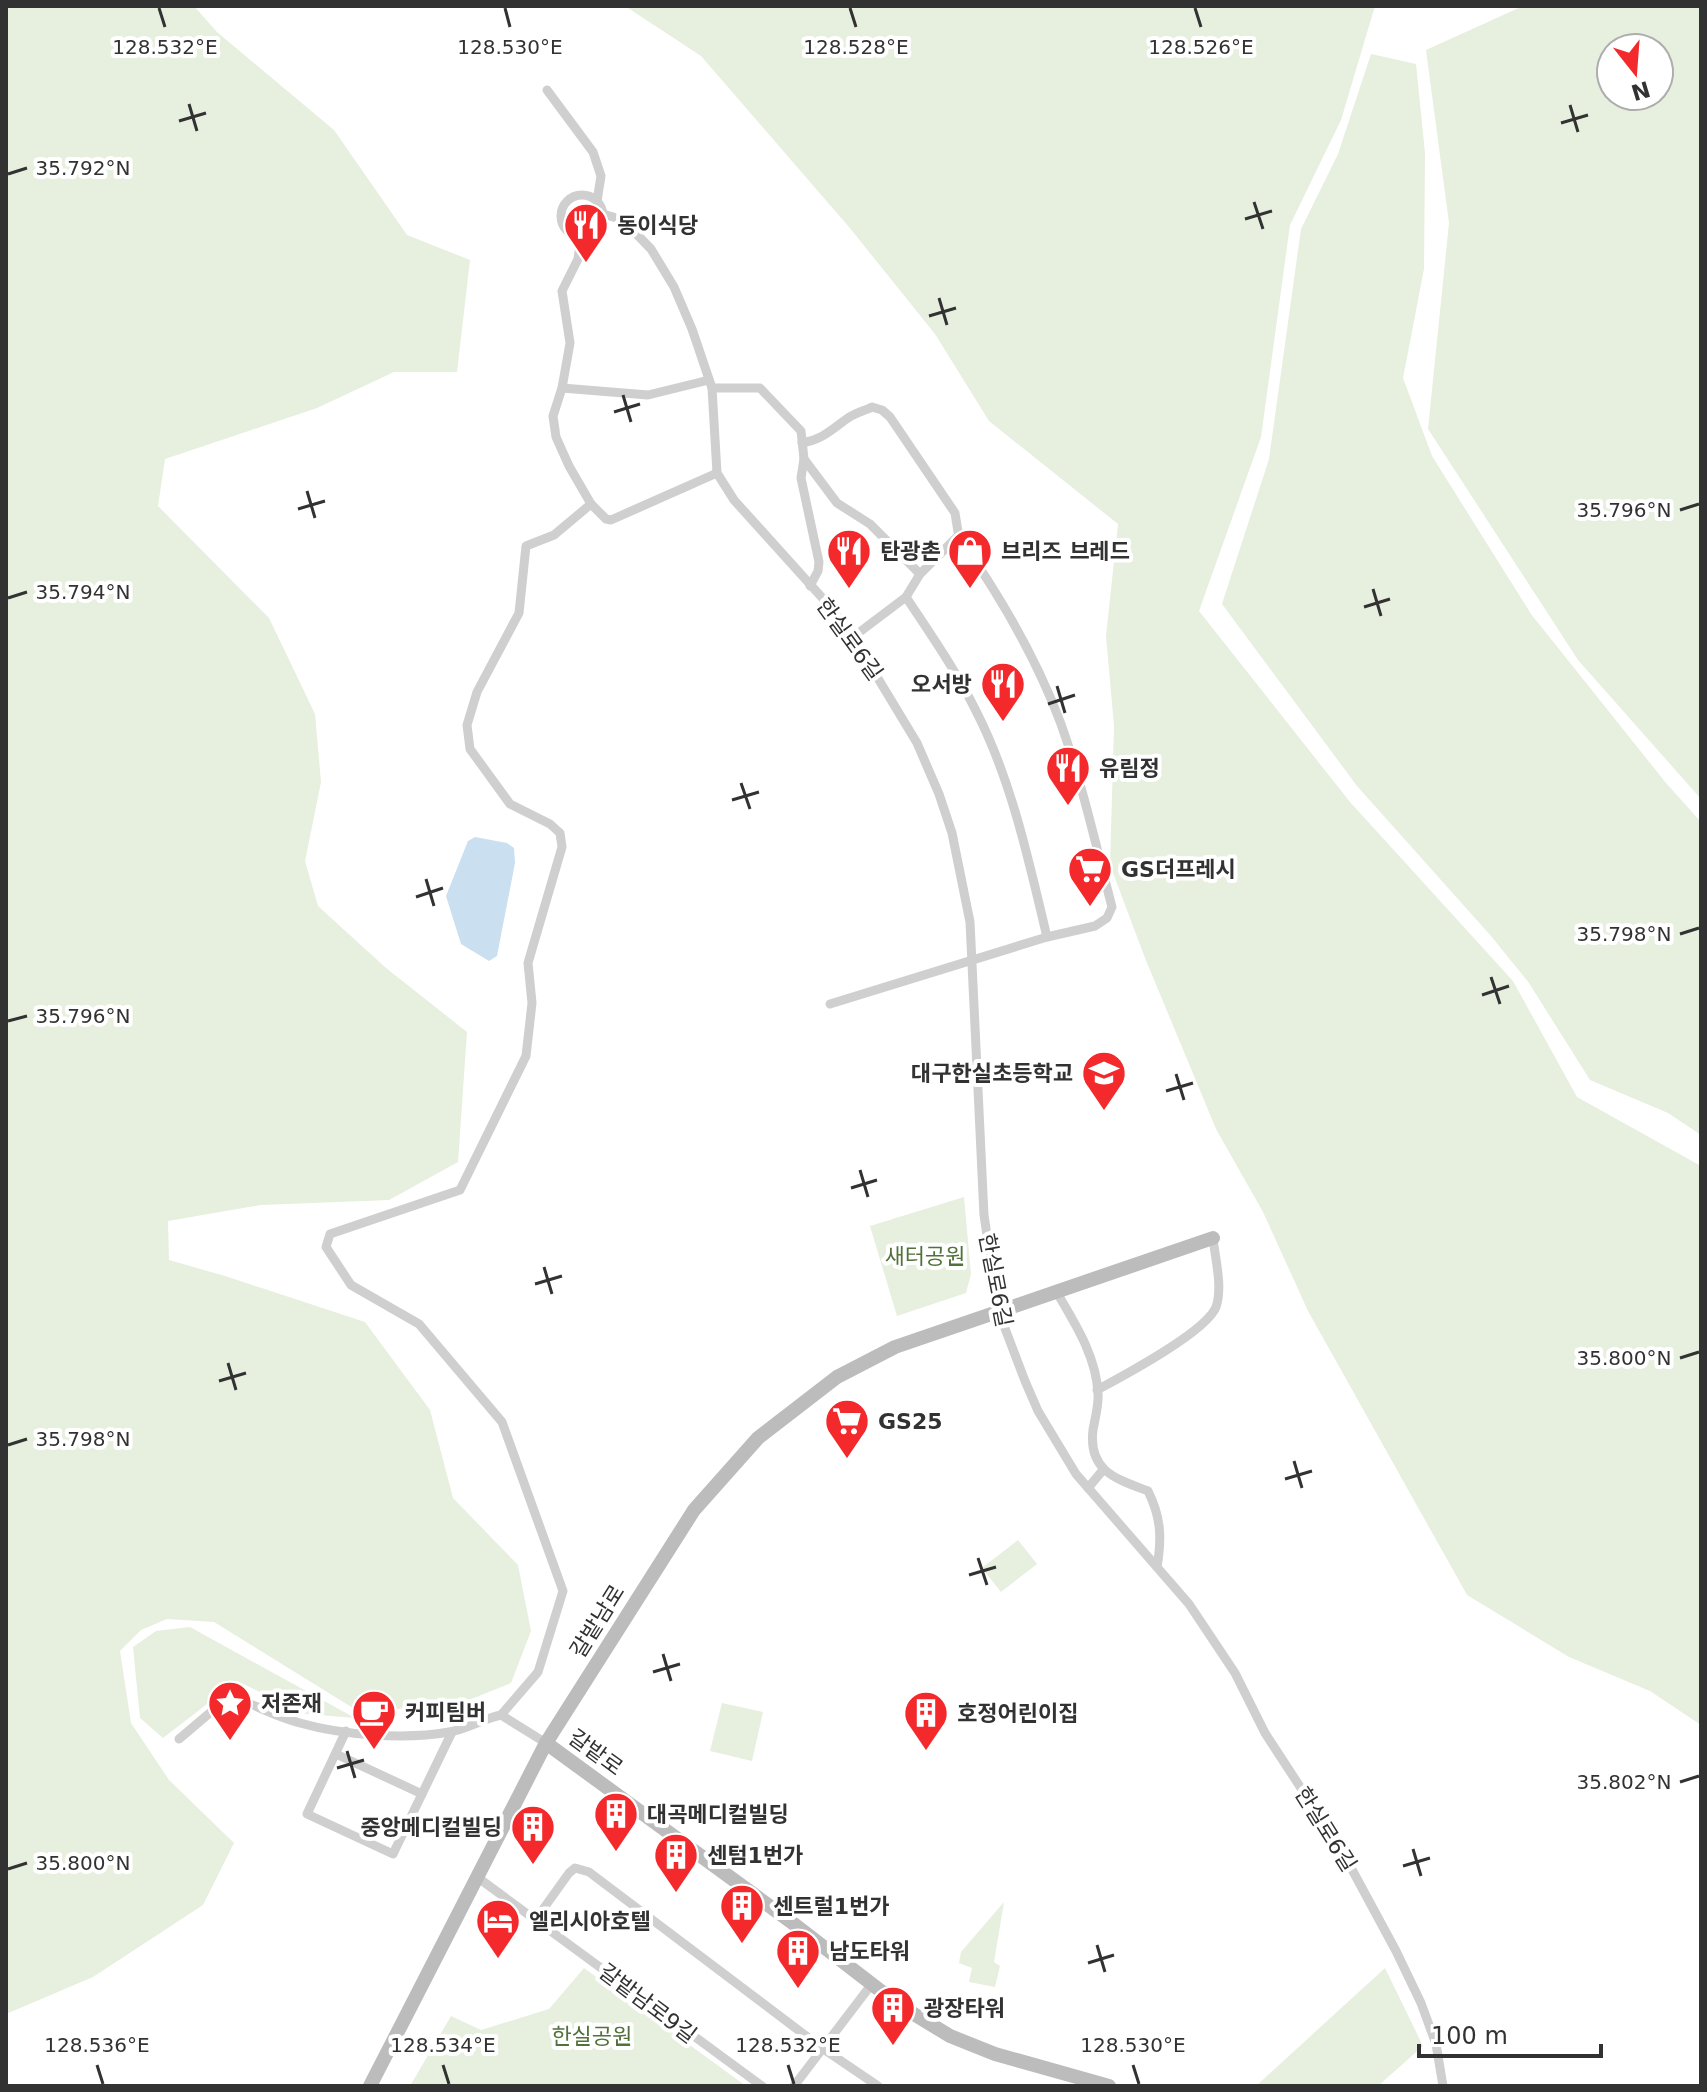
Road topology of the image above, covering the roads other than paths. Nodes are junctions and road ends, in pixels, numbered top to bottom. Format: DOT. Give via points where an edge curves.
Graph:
graph roads {
  1 [pos="547,90"];
  2 [pos="597,201"];
  3 [pos="603,214"];
  4 [pos="581,237"];
  5 [pos="710,384"];
  6 [pos="562,388"];
  7 [pos="802,443"];
  8 [pos="804,459"];
  9 [pos="717,473"];
  10 [pos="591,504"];
  11 [pos="959,538"];
  12 [pos="920,574"];
  13 [pos="810,586"];
  14 [pos="906,597"];
  15 [pos="853,637"];
  16 [pos="1047,937"];
  17 [pos="973,960"];
  18 [pos="830,1004"];
  19 [pos="1213,1238"];
  20 [pos="1056,1291"];
  21 [pos="998,1310"];
  22 [pos="1097,1390"];
  23 [pos="1103,1470"];
  24 [pos="1088,1488"];
  25 [pos="1157,1567"];
  26 [pos="501,1715"];
  27 [pos="346,1731"];
  28 [pos="452,1732"];
  29 [pos="179,1739"];
  30 [pos="546,1743"];
  31 [pos="336,1754"];
  32 [pos="422,1794"];
  33 [pos="477,1877"];
  34 [pos="536,1919"];
  35 [pos="871,1985"];
  36 [pos="822,2048"];
  37 [pos="1446,2085"];
  38 [pos="370,2086"];
  39 [pos="762,2086"];
  40 [pos="794,2086"];
  41 [pos="878,2086"];
  42 [pos="1109,2086"];
  1 -- 2 [label="street" via="593,152 601,176"];
  2 -- 3 [label="street"];
  2 -- 4 [label="street" via="578,195 563,207 564,227"];
  3 -- 4 [label="street" via="594,233"];
  3 -- 5 [label="street" via="623,220 651,249 680,301"];
  4 -- 6 [label="street" via="578,259 562,291 570,343"];
  5 -- 6 [label="street" via="648,395"];
  5 -- 7 [label="street" via="760,388 801,431"];
  5 -- 9 [label="street"];
  6 -- 10 [label="street" via="553,416 556,437"];
  7 -- 8 [label="street"];
  7 -- 11 [label="street" via="872,407 882,410 955,513"];
  8 -- 12 [label="street" via="837,503 870,524"];
  8 -- 13 [label="street" via="801,478 819,562"];
  9 -- 10 [label="street" via="611,520"];
  9 -- 13 [label="street, 한실로6길" via="734,500"];
  10 -- 26 [label="street" via="554,535 526,546 519,613 477,692 467,725 470,749 510,804 560,833 562,847 528,963 532,1003 526,1056 460,1190 330,1234 326,1247 351,1285 419,1324 502,1422 563,1591 538,1672"];
  11 -- 12 [label="street"];
  11 -- 16 [label="street" via="1015,626 1061,724 1112,907 1095,926"];
  12 -- 14 [label="street"];
  13 -- 15 [label="street, 한실로6길"];
  14 -- 15 [label="street"];
  14 -- 16 [label="street" via="978,714 1016,818"];
  15 -- 17 [label="street, 한실로6길" via="917,743 939,794 965,891"];
  16 -- 17 [label="street"];
  17 -- 18 [label="street"];
  17 -- 21 [label="street, 한실로6길" via="984,1215"];
  19 -- 20 [label="main road, 갈밭남로"];
  19 -- 22 [label="street" via="1218,1291 1205,1322"];
  20 -- 21 [label="main road, 갈밭남로"];
  20 -- 22 [label="street" via="1090,1354"];
  21 -- 24 [label="street, 한실로6길" via="1038,1411"];
  21 -- 30 [label="main road, 갈밭남로" via="895,1347 837,1377 758,1438 694,1510"];
  22 -- 23 [label="street" via="1093,1452"];
  23 -- 24 [label="street"];
  23 -- 25 [label="street" via="1148,1491 1162,1540"];
  24 -- 25 [label="street, 한실로6길"];
  25 -- 37 [label="street, 한실로6길" via="1235,1673 1265,1733 1342,1851 1421,2003"];
  26 -- 28 [label="street"];
  26 -- 30 [label="street"];
  27 -- 28 [label="street" via="415,1736"];
  27 -- 29 [label="street" via="299,1723 231,1695"];
  27 -- 31 [label="street"];
  28 -- 32 [label="street"];
  30 -- 33 [label="main road, 갈밭남로"];
  30 -- 35 [label="main road, 갈밭로"];
  31 -- 32 [label="street"];
  31 -- 32 [label="street" via="307,1814 393,1854"];
  33 -- 34 [label="street, 갈밭남로9길"];
  33 -- 38 [label="main road, 갈밭남로"];
  34 -- 36 [label="street" via="569,1873 575,1868 589,1872"];
  34 -- 39 [label="street, 갈밭남로9길"];
  35 -- 36 [label="street"];
  35 -- 42 [label="main road, 갈밭로" via="950,2036"];
  36 -- 40 [label="street"];
  36 -- 41 [label="street"];
}
